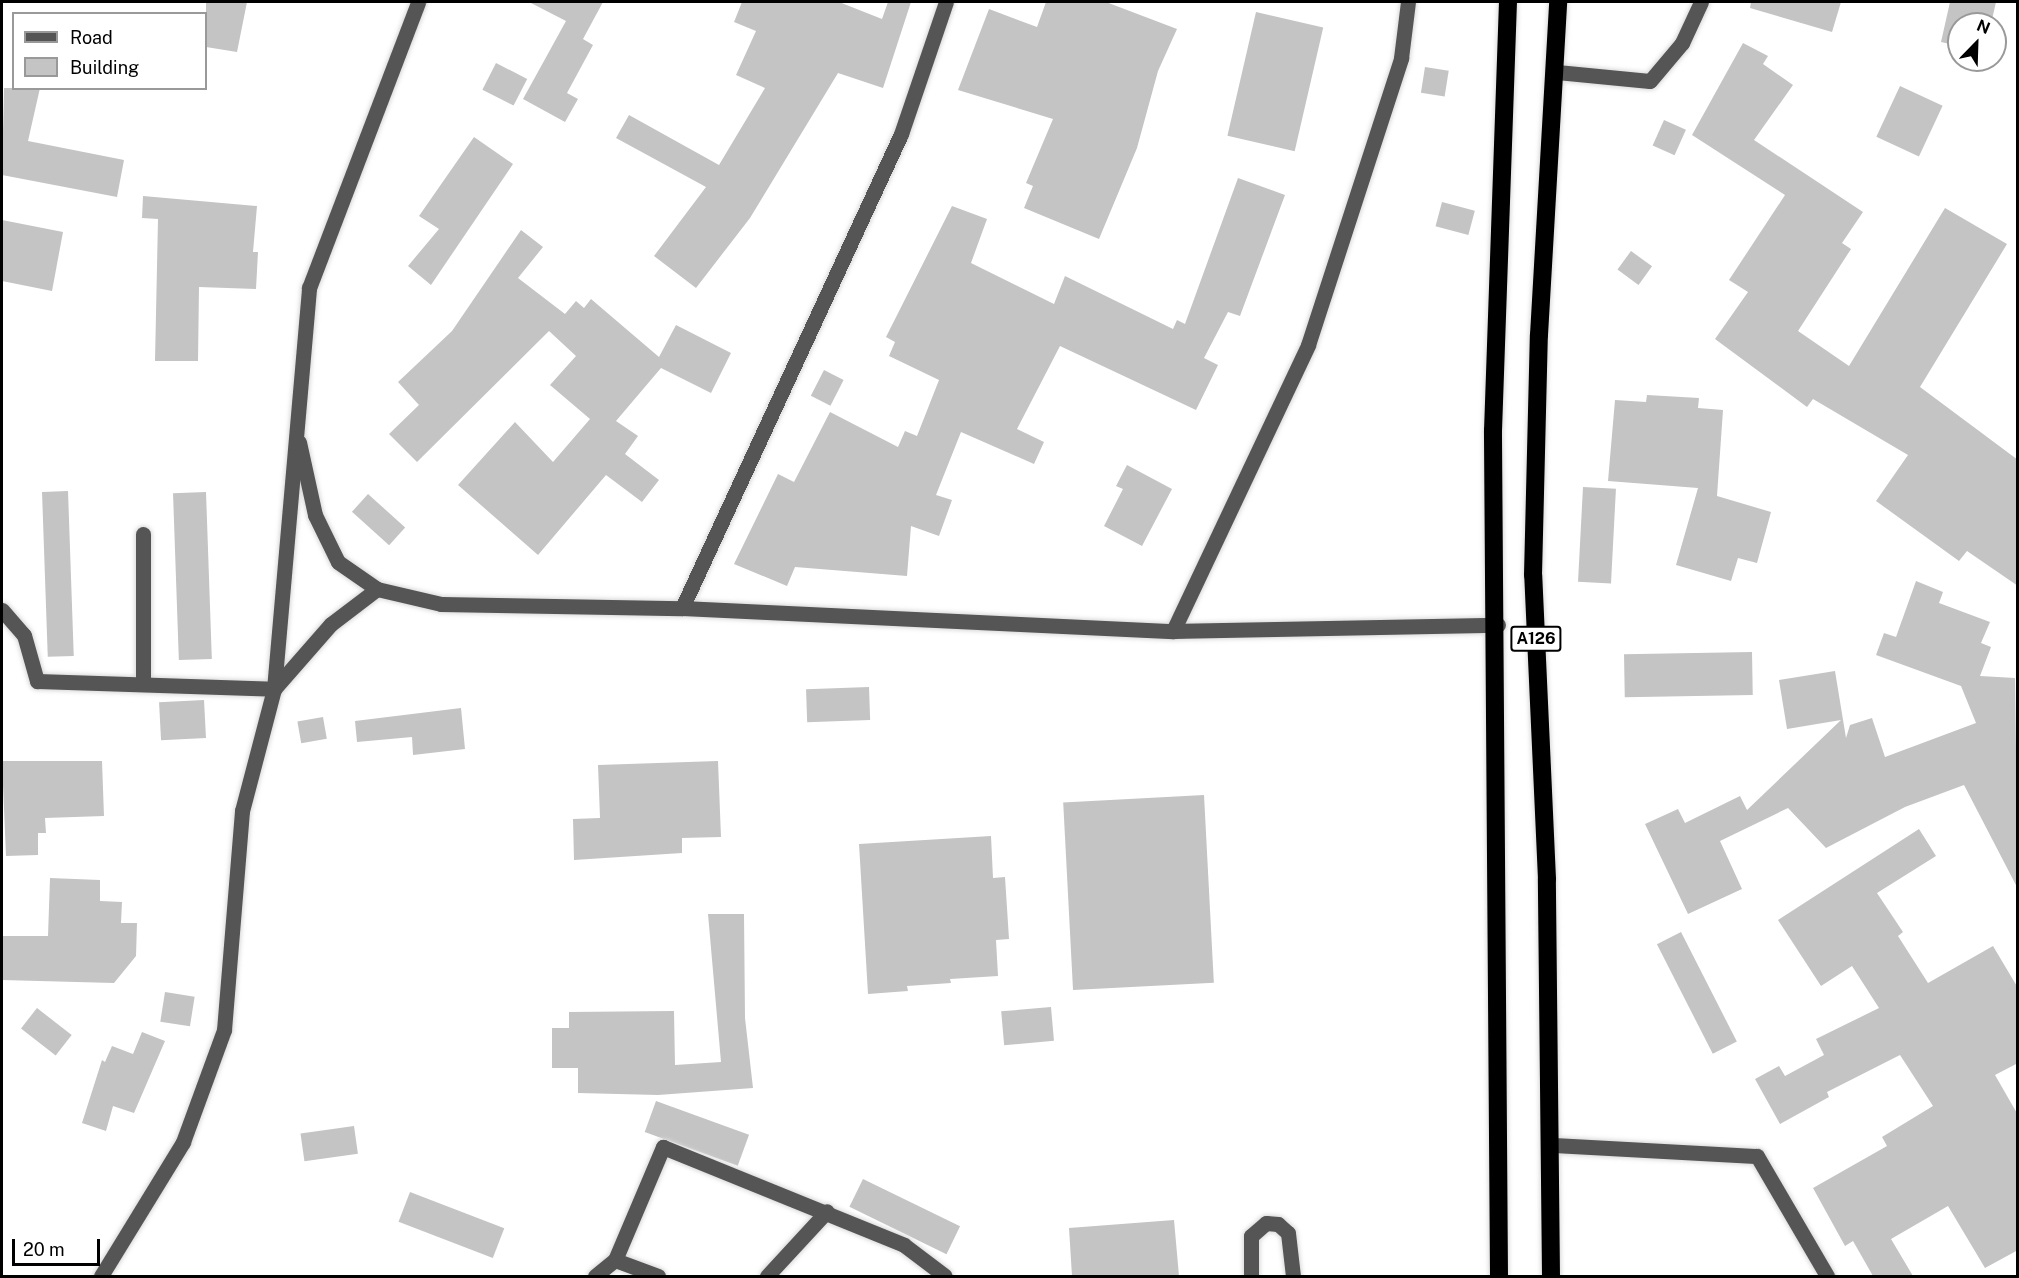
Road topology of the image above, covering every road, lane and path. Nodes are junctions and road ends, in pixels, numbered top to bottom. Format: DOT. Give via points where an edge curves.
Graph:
graph roads {
  1 [pos="418,2"];
  2 [pos="946,2"];
  3 [pos="1408,2"];
  4 [pos="1508,2"];
  5 [pos="1558,2"];
  6 [pos="1701,2"];
  7 [pos="1557,72"];
  8 [pos="296,427"];
  9 [pos="143,534"];
  10 [pos="377,589"];
  11 [pos="682,608"];
  12 [pos="2,610"];
  13 [pos="1498,625"];
  14 [pos="1173,631"];
  15 [pos="143,683"];
  16 [pos="274,689"];
  17 [pos="1551,1145"];
  18 [pos="827,1211"];
  19 [pos="615,1260"];
  20 [pos="101,1276"];
  21 [pos="595,1276"];
  22 [pos="658,1276"];
  23 [pos="767,1276"];
  24 [pos="945,1276"];
  25 [pos="1251,1276"];
  26 [pos="1293,1276"];
  27 [pos="1500,1276"];
  28 [pos="1551,1276"];
  29 [pos="1827,1276"];
  1 -- 8 [label="street" via="309,288"];
  2 -- 11 [label="street" via="901,134"];
  3 -- 14 [label="street" via="1401,58 1308,345"];
  4 -- 13 [label="highway, A126" via="1493,431"];
  5 -- 7 [label="highway, A126"];
  6 -- 7 [label="street" via="1682,43 1650,81"];
  7 -- 17 [label="highway, A126" via="1539,335 1533,575 1547,879"];
  8 -- 10 [label="street" via="315,515 324,534 338,562"];
  8 -- 16 [label="street"];
  9 -- 15 [label="street"];
  10 -- 11 [label="street" via="441,604"];
  10 -- 16 [label="street" via="331,624"];
  11 -- 14 [label="street"];
  12 -- 15 [label="street" via="24,635 38,681"];
  13 -- 14 [label="street"];
  13 -- 27 [label="highway, A126"];
  15 -- 16 [label="street"];
  16 -- 20 [label="street" via="242,811 224,1030 183,1142"];
  17 -- 28 [label="highway, A126"];
  17 -- 29 [label="street" via="1757,1156"];
  18 -- 19 [label="street" via="663,1147"];
  18 -- 23 [label="street"];
  18 -- 24 [label="street" via="904,1245"];
  19 -- 21 [label="street"];
  19 -- 22 [label="street"];
  25 -- 26 [label="street" via="1251,1236 1266,1223 1278,1224 1287,1233"];
}
